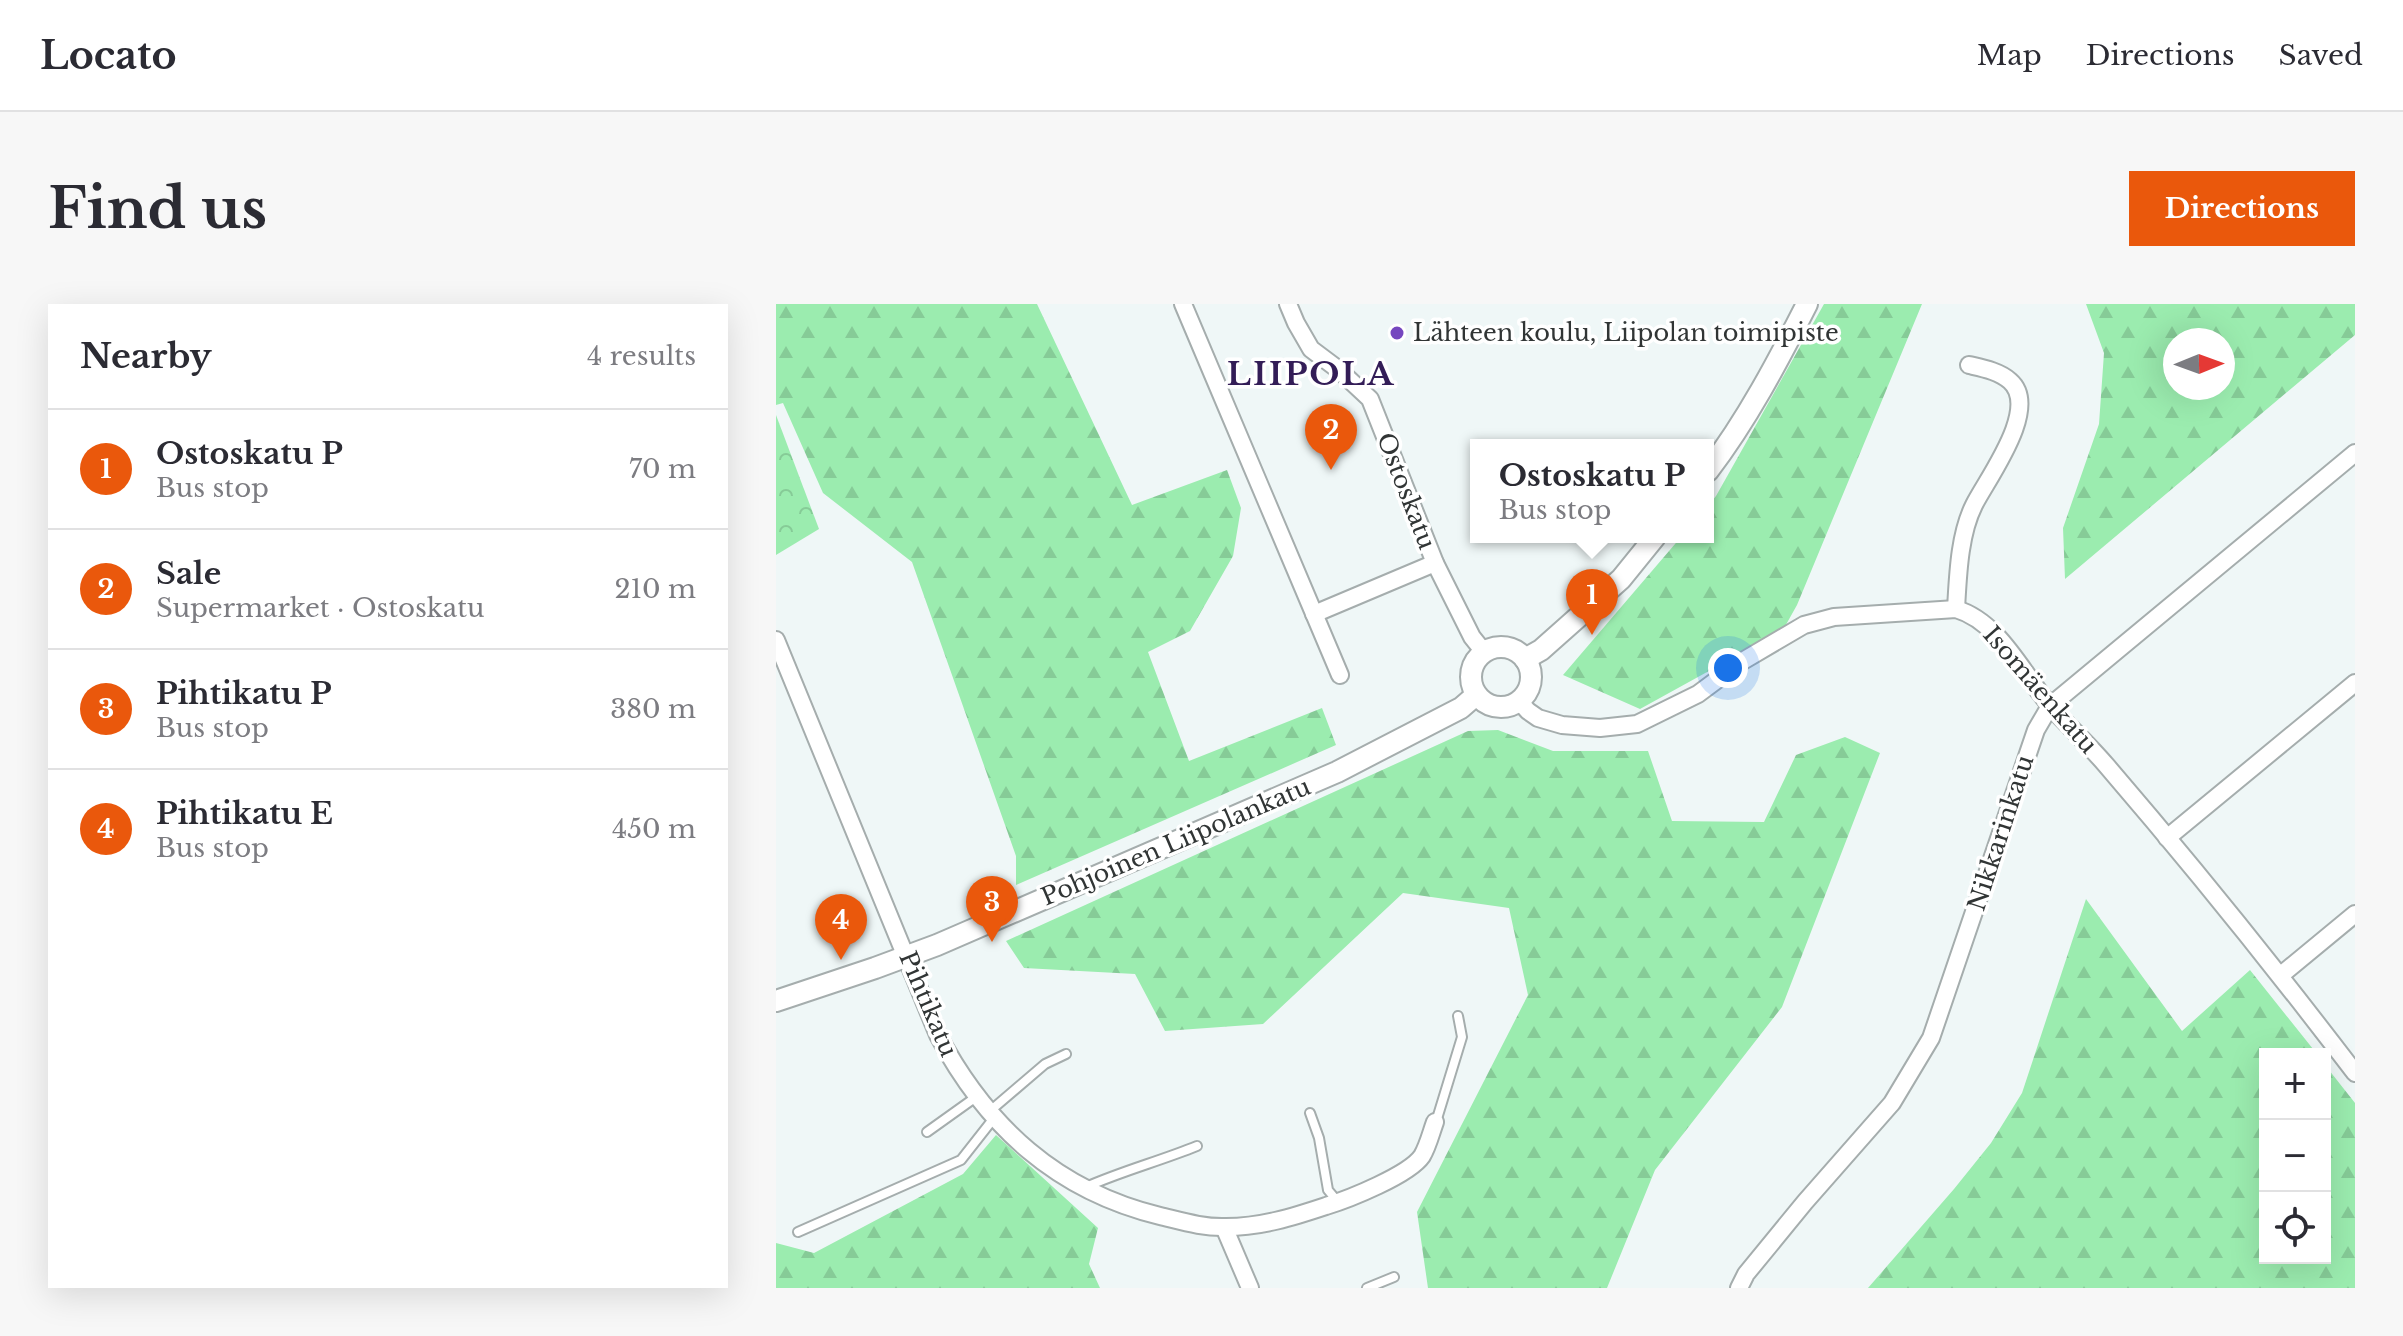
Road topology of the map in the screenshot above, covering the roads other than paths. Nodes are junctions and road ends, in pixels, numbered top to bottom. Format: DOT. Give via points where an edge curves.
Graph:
graph roads {
  1 [pos="1183,304"];
  2 [pos="1288,304"];
  3 [pos="1807,304"];
  4 [pos="1969,365"];
  5 [pos="2355,453"];
  6 [pos="1714,463"];
  7 [pos="1650,543"];
  8 [pos="1435,563"];
  9 [pos="1956,609"];
  10 [pos="1314,614"];
  11 [pos="776,640"];
  12 [pos="1484,652"];
  13 [pos="1525,659"];
  14 [pos="1340,675"];
  15 [pos="2355,683"];
  16 [pos="1476,695"];
  17 [pos="1519,701"];
  18 [pos="2050,706"];
  19 [pos="2167,838"];
  20 [pos="2355,914"];
  21 [pos="907,957"];
  22 [pos="2281,975"];
  23 [pos="776,1001"];
  24 [pos="1458,1016"];
  25 [pos="1066,1054"];
  26 [pos="2355,1073"];
  27 [pos="976,1097"];
  28 [pos="1310,1113"];
  29 [pos="992,1115"];
  30 [pos="1435,1122"];
  31 [pos="927,1132"];
  32 [pos="1197,1146"];
  33 [pos="1083,1188"];
  34 [pos="1339,1202"];
  35 [pos="1224,1227"];
  36 [pos="798,1232"];
  37 [pos="1394,1277"];
  38 [pos="1244,1286"];
  39 [pos="1367,1288"];
  40 [pos="1739,1288"];
  1 -- 10 [label="street"];
  2 -- 8 [label="street, Ostoskatu" via="1311,349 1370,399"];
  3 -- 6 [label="street"];
  4 -- 9 [label="street" via="2009,380 2017,390 2019,407 2003,457 1973,506"];
  5 -- 18 [label="street, Nikkarinkatu"];
  7 -- 13 [label="street" via="1621,579"];
  8 -- 10 [label="street"];
  8 -- 12 [label="street, Ostoskatu"];
  9 -- 17 [label="street" via="1834,617 1804,625 1698,694 1637,724 1562,725 1538,718"];
  9 -- 18 [label="street, Isomäenkatu" via="1998,639"];
  10 -- 14 [label="street"];
  11 -- 21 [label="street, Pihtikatu"];
  12 -- 13 [label="street" via="1504,647"];
  12 -- 16 [label="street" via="1471,672"];
  13 -- 17 [label="street" via="1531,672 1528,690"];
  15 -- 19 [label="street"];
  16 -- 17 [label="street" via="1499,707"];
  16 -- 21 [label="street, Pohjoinen Liipolankatu" via="1461,708 1337,772"];
  18 -- 19 [label="street, Isomäenkatu"];
  18 -- 40 [label="street, Nikkarinkatu" via="2036,730 1931,1038 1892,1103"];
  19 -- 22 [label="street, Isomäenkatu"];
  20 -- 22 [label="street"];
  21 -- 23 [label="street, Pohjoinen Liipolankatu"];
  21 -- 27 [label="street, Pihtikatu" via="938,1035"];
  22 -- 26 [label="street, Isomäenkatu"];
  24 -- 30 [label="lane" via="1462,1037"];
  25 -- 29 [label="lane" via="1045,1064"];
  27 -- 29 [label="street, Pihtikatu"];
  27 -- 31 [label="lane"];
  28 -- 34 [label="lane" via="1328,1190"];
  29 -- 33 [label="street, Pihtikatu" via="1028,1152"];
  29 -- 36 [label="lane" via="961,1160"];
  30 -- 34 [label="street, Pihtikatu" via="1421,1158 1400,1175"];
  32 -- 33 [label="lane"];
  33 -- 35 [label="street, Pihtikatu" via="1136,1210"];
  34 -- 35 [label="street, Pihtikatu" via="1279,1221"];
  35 -- 38 [label="street"];
  37 -- 39 [label="lane"];
}
